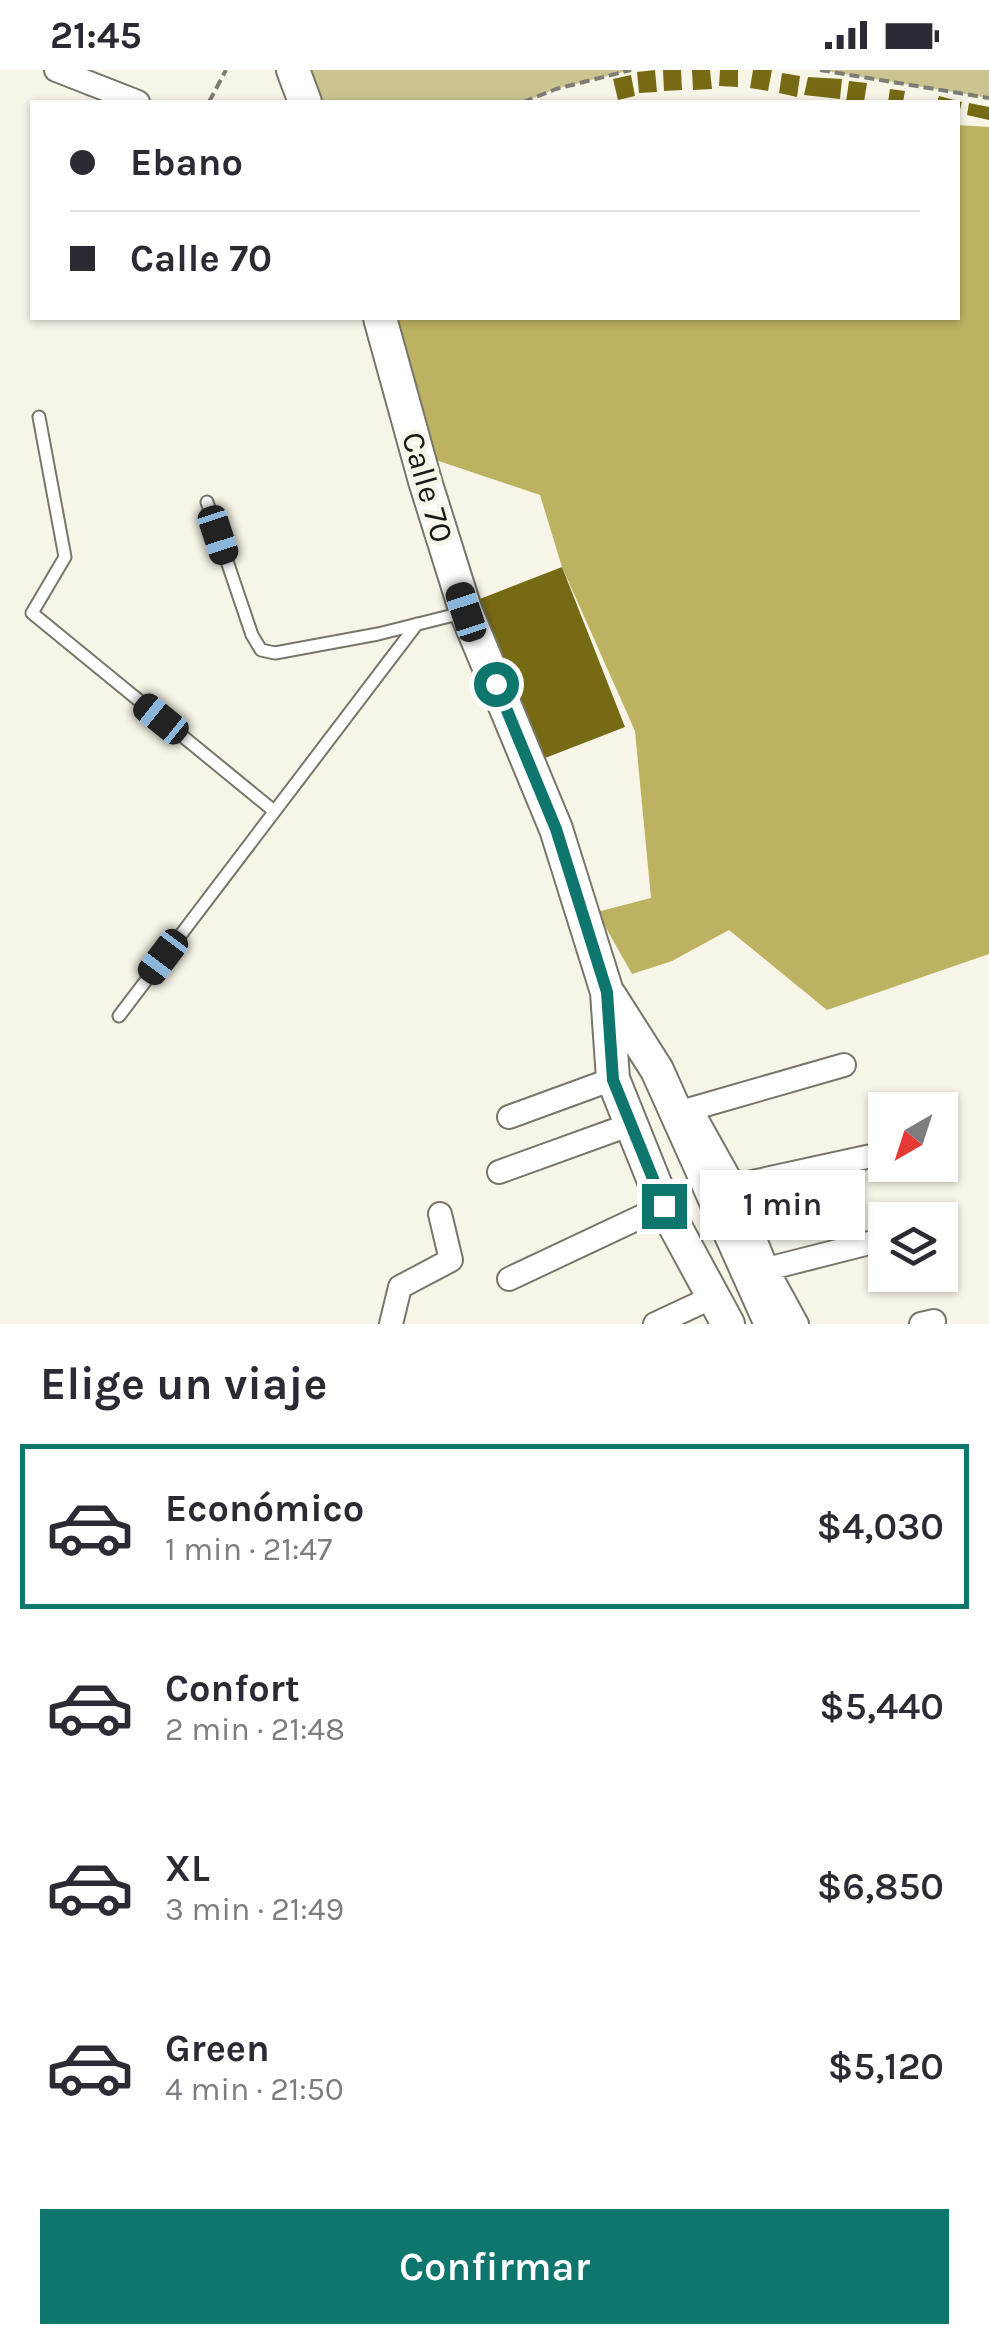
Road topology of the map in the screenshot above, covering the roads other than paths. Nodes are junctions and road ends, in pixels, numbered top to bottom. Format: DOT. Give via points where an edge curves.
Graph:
graph roads {
  1 [pos="56,70"];
  2 [pos="293,70"];
  3 [pos="133,100"];
  4 [pos="303,100"];
  5 [pos="381,320"];
  6 [pos="39,417"];
  7 [pos="207,502"];
  8 [pos="466,612"];
  9 [pos="417,624"];
  10 [pos="274,811"];
  11 [pos="607,992"];
  12 [pos="119,1016"];
  13 [pos="844,1065"];
  14 [pos="613,1080"];
  15 [pos="508,1117"];
  16 [pos="629,1125"];
  17 [pos="868,1157"];
  18 [pos="500,1172"];
  19 [pos="734,1186"];
  20 [pos="668,1213"];
  21 [pos="440,1214"];
  22 [pos="868,1243"];
  23 [pos="767,1270"];
  24 [pos="513,1284"];
  25 [pos="721,1310"];
  26 [pos="392,1324"];
  27 [pos="654,1324"];
  28 [pos="689,1324"];
  29 [pos="770,1324"];
  30 [pos="797,1324"];
  1 -- 3 [label="street"];
  2 -- 4 [label="main road"];
  5 -- 8 [label="main road, Calle 70"];
  6 -- 10 [label="lane" via="66,558 32,613"];
  7 -- 9 [label="lane" via="262,650 275,654"];
  8 -- 9 [label="lane"];
  8 -- 11 [label="main road, Calle 70" via="556,829"];
  9 -- 10 [label="lane"];
  10 -- 12 [label="lane"];
  11 -- 14 [label="main road, Calle 70"];
  11 -- 29 [label="main road, Calle 70" via="657,1070"];
  13 -- 19 [label="street" via="691,1109"];
  14 -- 15 [label="street"];
  14 -- 16 [label="main road, Calle 70"];
  16 -- 18 [label="street"];
  16 -- 20 [label="main road, Calle 70"];
  17 -- 19 [label="street"];
  19 -- 23 [label="street"];
  20 -- 24 [label="street"];
  20 -- 25 [label="main road, Calle 70"];
  21 -- 26 [label="street" via="451,1260 400,1287"];
  22 -- 23 [label="street"];
  23 -- 30 [label="street"];
  25 -- 27 [label="street"];
  25 -- 28 [label="street"];
}
